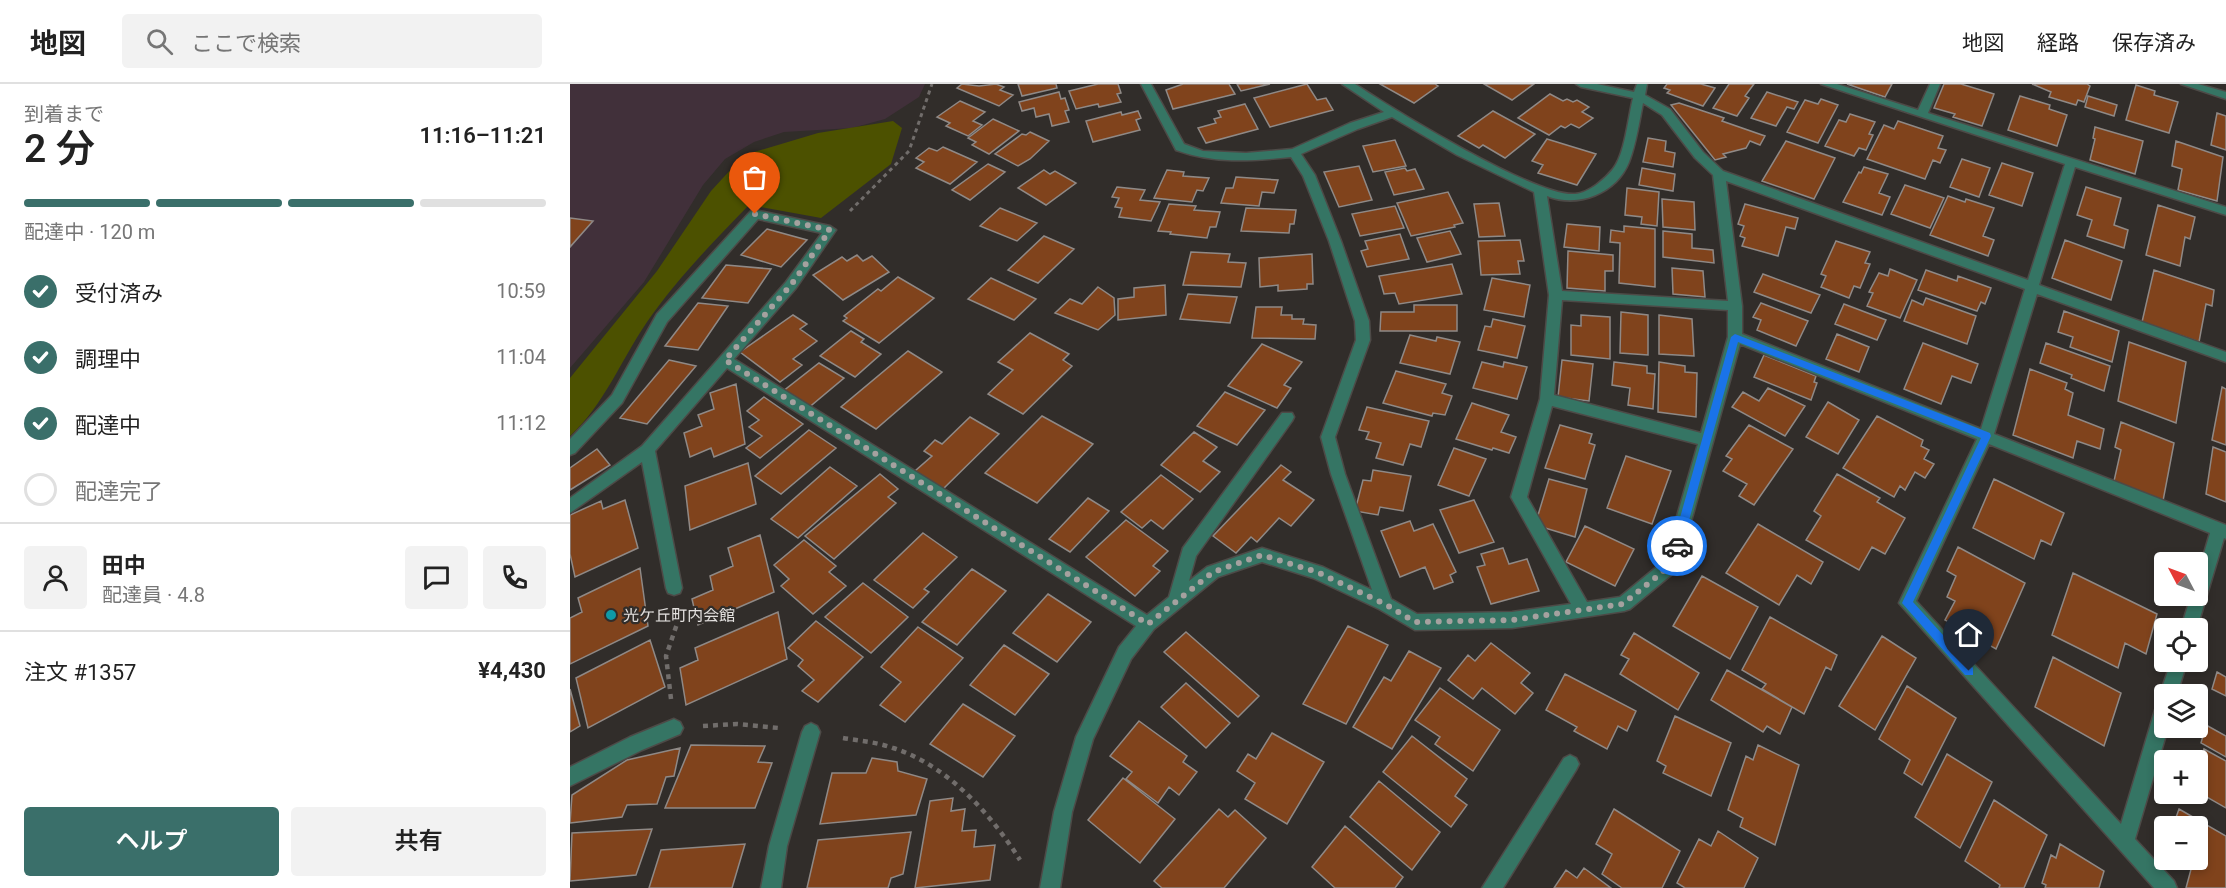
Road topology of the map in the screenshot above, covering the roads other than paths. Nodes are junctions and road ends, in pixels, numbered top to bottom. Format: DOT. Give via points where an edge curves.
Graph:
graph roads {
  1 [pos="1146,84"];
  2 [pos="1347,84"];
  3 [pos="1581,84"];
  4 [pos="1826,84"];
  5 [pos="1935,84"];
  6 [pos="2186,84"];
  7 [pos="1640,90"];
  8 [pos="2226,96"];
  9 [pos="1394,113"];
  10 [pos="1922,114"];
  11 [pos="1294,153"];
  12 [pos="2071,162"];
  13 [pos="1719,174"];
  14 [pos="1540,191"];
  15 [pos="2226,211"];
  16 [pos="2032,287"];
  17 [pos="1556,295"];
  18 [pos="1735,306"];
  19 [pos="1735,337"];
  20 [pos="2226,357"];
  21 [pos="725,360"];
  22 [pos="1547,399"];
  23 [pos="1287,417"];
  24 [pos="1986,436"];
  25 [pos="1706,440"];
  26 [pos="570,449"];
  27 [pos="647,450"];
  28 [pos="570,507"];
  29 [pos="2223,531"];
  30 [pos="674,588"];
  31 [pos="1176,601"];
  32 [pos="1385,604"];
  33 [pos="1583,611"];
  34 [pos="2193,618"];
  35 [pos="1148,624"];
  36 [pos="674,728"];
  37 [pos="812,732"];
  38 [pos="2156,738"];
  39 [pos="1570,764"];
  40 [pos="570,777"];
  41 [pos="2124,842"];
  42 [pos="771,888"];
  43 [pos="1050,888"];
  44 [pos="1492,888"];
  45 [pos="2167,888"];
  1 -- 11 [label="street" via="1180,147 1202,155"];
  2 -- 9 [label="street"];
  3 -- 7 [label="street"];
  4 -- 10 [label="street"];
  5 -- 10 [label="street"];
  6 -- 8 [label="street"];
  7 -- 13 [label="street" via="1666,112"];
  7 -- 14 [label="street" via="1621,166 1602,187 1574,198"];
  9 -- 11 [label="street"];
  9 -- 14 [label="street"];
  10 -- 12 [label="street"];
  11 -- 32 [label="street" via="1309,175 1362,321 1363,340 1328,437"];
  12 -- 15 [label="street"];
  12 -- 16 [label="street"];
  13 -- 16 [label="street"];
  13 -- 18 [label="street"];
  14 -- 17 [label="street"];
  16 -- 20 [label="street"];
  16 -- 24 [label="street"];
  17 -- 18 [label="street"];
  17 -- 22 [label="street"];
  18 -- 19 [label="street"];
  19 -- 24 [label="street"];
  19 -- 25 [label="street"];
  21 -- 26 [label="street" via="791,285 830,230 755,214 662,318 617,399"];
  21 -- 27 [label="street"];
  21 -- 35 [label="street"];
  22 -- 25 [label="street"];
  22 -- 33 [label="street" via="1519,497"];
  23 -- 31 [label="street" via="1189,553"];
  24 -- 29 [label="street"];
  24 -- 41 [label="street" via="1907,603"];
  25 -- 33 [label="street" via="1671,565 1623,604"];
  27 -- 28 [label="street"];
  27 -- 30 [label="street"];
  29 -- 34 [label="street"];
  31 -- 32 [label="street" via="1213,572 1262,555 1317,572"];
  31 -- 35 [label="street"];
  32 -- 33 [label="street" via="1415,622 1512,620"];
  35 -- 43 [label="street" via="1125,653 1085,737 1063,812"];
  36 -- 40 [label="street"];
  37 -- 42 [label="street" via="778,846"];
  38 -- 41 [label="street"];
  39 -- 44 [label="street"];
  41 -- 45 [label="street"];
}
